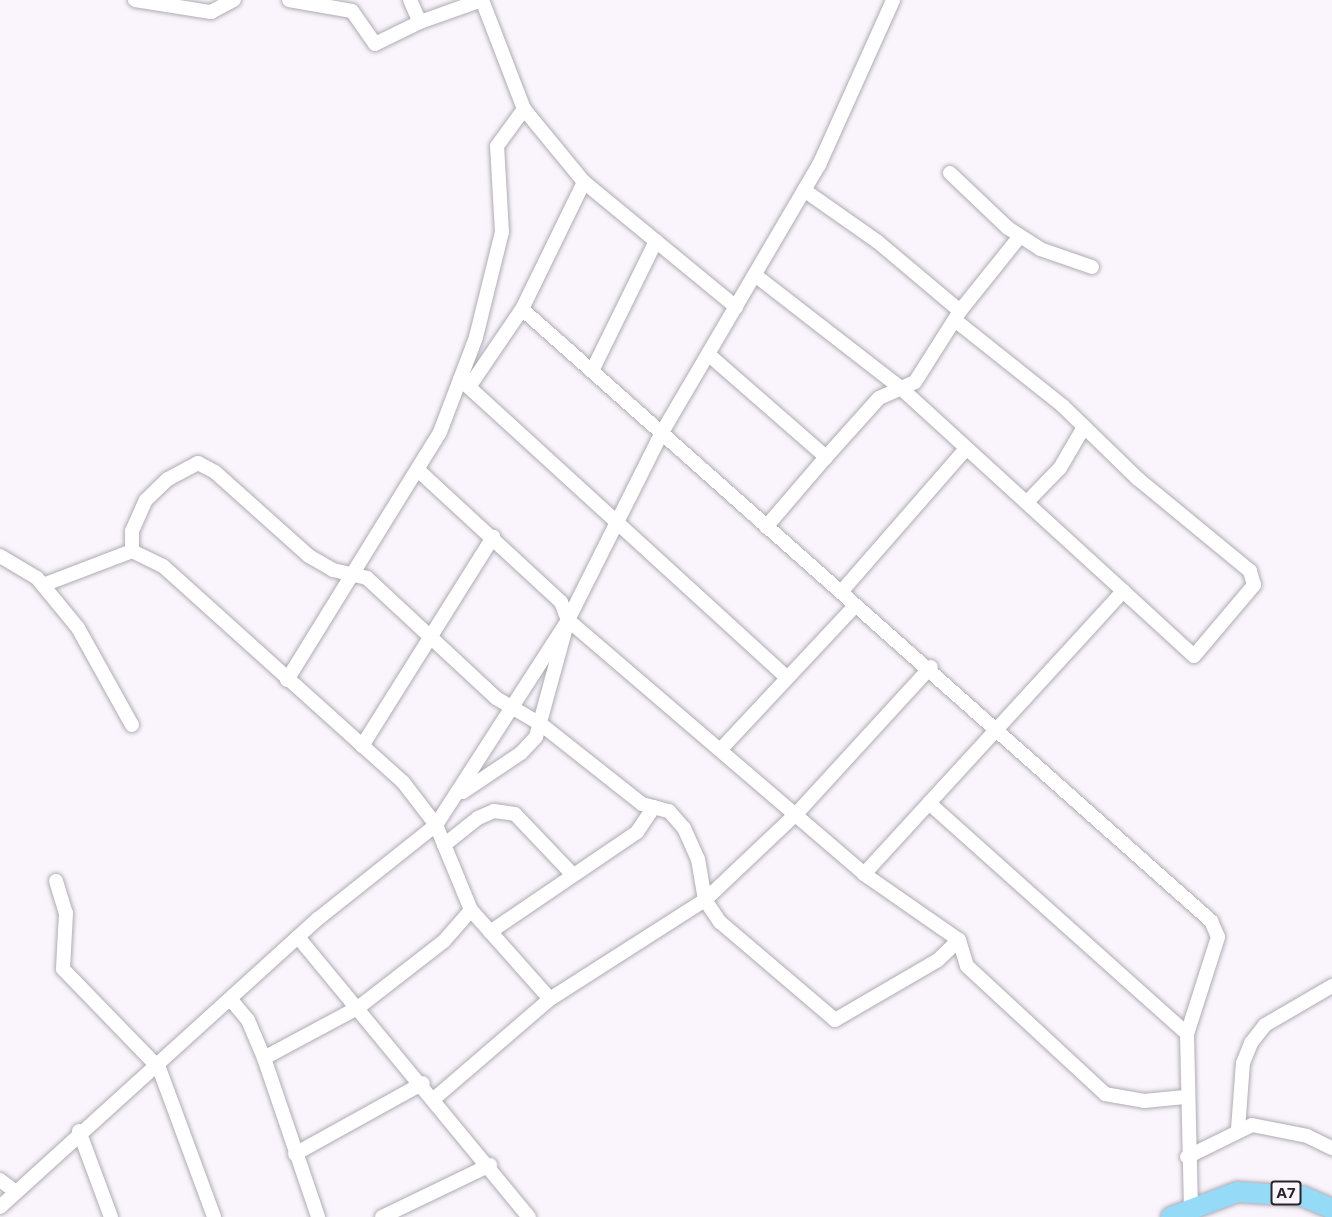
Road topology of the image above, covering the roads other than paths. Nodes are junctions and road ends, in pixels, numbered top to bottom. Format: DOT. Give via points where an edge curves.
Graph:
graph roads {
  1 [pos="135,0"];
  2 [pos="234,0"];
  3 [pos="289,0"];
  4 [pos="410,0"];
  5 [pos="482,0"];
  6 [pos="893,0"];
  7 [pos="420,22"];
  8 [pos="524,109"];
  9 [pos="950,173"];
  10 [pos="584,182"];
  11 [pos="804,190"];
  12 [pos="1020,236"];
  13 [pos="656,241"];
  14 [pos="1092,267"];
  15 [pos="755,275"];
  16 [pos="736,307"];
  17 [pos="522,309"];
  18 [pos="957,316"];
  19 [pos="708,354"];
  20 [pos="592,371"];
  21 [pos="465,383"];
  22 [pos="903,390"];
  23 [pos="1084,427"];
  24 [pos="662,434"];
  25 [pos="965,450"];
  26 [pos="826,457"];
  27 [pos="419,471"];
  28 [pos="1028,501"];
  29 [pos="615,523"];
  30 [pos="766,527"];
  31 [pos="493,537"];
  32 [pos="132,551"];
  33 [pos="0,556"];
  34 [pos="355,573"];
  35 [pos="43,585"];
  36 [pos="1122,591"];
  37 [pos="841,592"];
  38 [pos="854,608"];
  39 [pos="568,620"];
  40 [pos="433,640"];
  41 [pos="931,667"];
  42 [pos="787,678"];
  43 [pos="287,680"];
  44 [pos="513,709"];
  45 [pos="132,725"];
  46 [pos="542,725"];
  47 [pos="996,730"];
  48 [pos="362,746"];
  49 [pos="722,748"];
  50 [pos="458,794"];
  51 [pos="929,803"];
  52 [pos="654,807"];
  53 [pos="797,813"];
  54 [pos="435,825"];
  55 [pos="444,845"];
  56 [pos="864,874"];
  57 [pos="573,875"];
  58 [pos="56,881"];
  59 [pos="705,900"];
  60 [pos="471,909"];
  61 [pos="490,932"];
  62 [pos="298,938"];
  63 [pos="959,940"];
  64 [pos="1332,986"];
  65 [pos="550,999"];
  66 [pos="232,1001"];
  67 [pos="359,1007"];
  68 [pos="1187,1034"];
  69 [pos="264,1058"];
  70 [pos="159,1068"];
  71 [pos="423,1083"];
  72 [pos="1185,1097"];
  73 [pos="435,1098"];
  74 [pos="1238,1129"];
  75 [pos="79,1131"];
  76 [pos="1332,1148"];
  77 [pos="295,1154"];
  78 [pos="1187,1157"];
  79 [pos="490,1164"];
  80 [pos="0,1180"];
  81 [pos="16,1192"];
  82 [pos="1197,1204"];
  83 [pos="0,1207"];
  84 [pos="1332,1209"];
  85 [pos="111,1217"];
  86 [pos="214,1217"];
  87 [pos="318,1217"];
  88 [pos="382,1217"];
  89 [pos="529,1217"];
  90 [pos="1171,1217"];
  1 -- 2 [label="street" via="211,12"];
  3 -- 7 [label="street" via="352,11 375,44"];
  4 -- 7 [label="street"];
  5 -- 7 [label="street"];
  5 -- 8 [label="street"];
  6 -- 11 [label="street"];
  8 -- 10 [label="street"];
  8 -- 21 [label="street" via="497,146 502,232"];
  9 -- 12 [label="street"];
  10 -- 13 [label="street"];
  10 -- 17 [label="street"];
  11 -- 15 [label="street"];
  11 -- 18 [label="street" via="878,242"];
  12 -- 14 [label="street" via="1040,249"];
  12 -- 18 [label="street"];
  13 -- 16 [label="street"];
  13 -- 20 [label="street"];
  15 -- 16 [label="street"];
  15 -- 22 [label="street"];
  16 -- 19 [label="street"];
  17 -- 20 [label="street"];
  17 -- 21 [label="street"];
  18 -- 22 [label="street" via="915,382"];
  18 -- 23 [label="street"];
  19 -- 24 [label="street"];
  19 -- 26 [label="street"];
  20 -- 24 [label="street"];
  21 -- 27 [label="street"];
  21 -- 29 [label="street"];
  22 -- 25 [label="street"];
  22 -- 26 [label="street" via="879,399"];
  23 -- 28 [label="street" via="1060,468"];
  23 -- 36 [label="street" via="1250,571 1254,585 1194,656"];
  24 -- 29 [label="street"];
  24 -- 30 [label="street"];
  25 -- 28 [label="street"];
  25 -- 37 [label="street"];
  26 -- 30 [label="street"];
  27 -- 31 [label="street"];
  27 -- 34 [label="street"];
  28 -- 36 [label="street"];
  29 -- 39 [label="street"];
  29 -- 42 [label="street"];
  30 -- 37 [label="street"];
  31 -- 39 [label="street" via="561,602"];
  31 -- 40 [label="street"];
  32 -- 34 [label="street" via="132,531 146,500 168,479 198,463 309,555 333,570"];
  32 -- 35 [label="street"];
  32 -- 43 [label="street" via="163,566"];
  33 -- 35 [label="street"];
  34 -- 40 [label="street"];
  34 -- 43 [label="street"];
  35 -- 45 [label="street" via="78,628"];
  36 -- 47 [label="street"];
  37 -- 38 [label="street"];
  38 -- 41 [label="street"];
  38 -- 42 [label="street"];
  39 -- 44 [label="street"];
  39 -- 46 [label="street"];
  39 -- 49 [label="street"];
  40 -- 44 [label="street"];
  40 -- 48 [label="street"];
  41 -- 47 [label="street"];
  41 -- 53 [label="street"];
  42 -- 49 [label="street"];
  43 -- 48 [label="street"];
  44 -- 46 [label="street"];
  44 -- 50 [label="street"];
  46 -- 50 [label="street" via="521,753"];
  46 -- 52 [label="street"];
  47 -- 51 [label="street"];
  47 -- 68 [label="street" via="1211,921 1218,937"];
  48 -- 54 [label="street" via="403,782"];
  49 -- 53 [label="street"];
  50 -- 54 [label="street"];
  51 -- 56 [label="street"];
  51 -- 68 [label="street"];
  52 -- 57 [label="street" via="637,832"];
  52 -- 59 [label="street" via="669,811 684,828 698,859"];
  53 -- 56 [label="street"];
  53 -- 59 [label="street"];
  54 -- 55 [label="street"];
  54 -- 62 [label="street"];
  55 -- 57 [label="street" via="478,818 494,811 515,814"];
  55 -- 60 [label="street"];
  56 -- 63 [label="street"];
  57 -- 61 [label="street"];
  58 -- 70 [label="street" via="66,913 63,969"];
  59 -- 63 [label="street" via="720,922 835,1020 939,960"];
  59 -- 65 [label="street"];
  60 -- 61 [label="street"];
  60 -- 67 [label="street" via="444,942"];
  61 -- 65 [label="street"];
  62 -- 66 [label="street"];
  62 -- 67 [label="street"];
  63 -- 72 [label="street" via="967,966 1105,1094 1144,1101"];
  64 -- 74 [label="street" via="1265,1026 1251,1043 1243,1063"];
  65 -- 73 [label="street"];
  66 -- 69 [label="street" via="248,1020"];
  66 -- 70 [label="street"];
  67 -- 69 [label="street"];
  67 -- 71 [label="street"];
  68 -- 72 [label="street"];
  69 -- 77 [label="street"];
  70 -- 75 [label="street"];
  70 -- 86 [label="street"];
  71 -- 73 [label="street"];
  71 -- 77 [label="street"];
  72 -- 78 [label="street"];
  73 -- 79 [label="street"];
  74 -- 76 [label="street" via="1252,1125 1307,1136"];
  74 -- 78 [label="street"];
  75 -- 81 [label="street"];
  75 -- 85 [label="street"];
  77 -- 87 [label="street"];
  78 -- 82 [label="street"];
  79 -- 88 [label="street"];
  79 -- 89 [label="street"];
  80 -- 81 [label="street"];
  81 -- 83 [label="street"];
  82 -- 84 [label="highway, A7" via="1237,1192 1302,1196"];
  82 -- 90 [label="highway, A7"];
}
